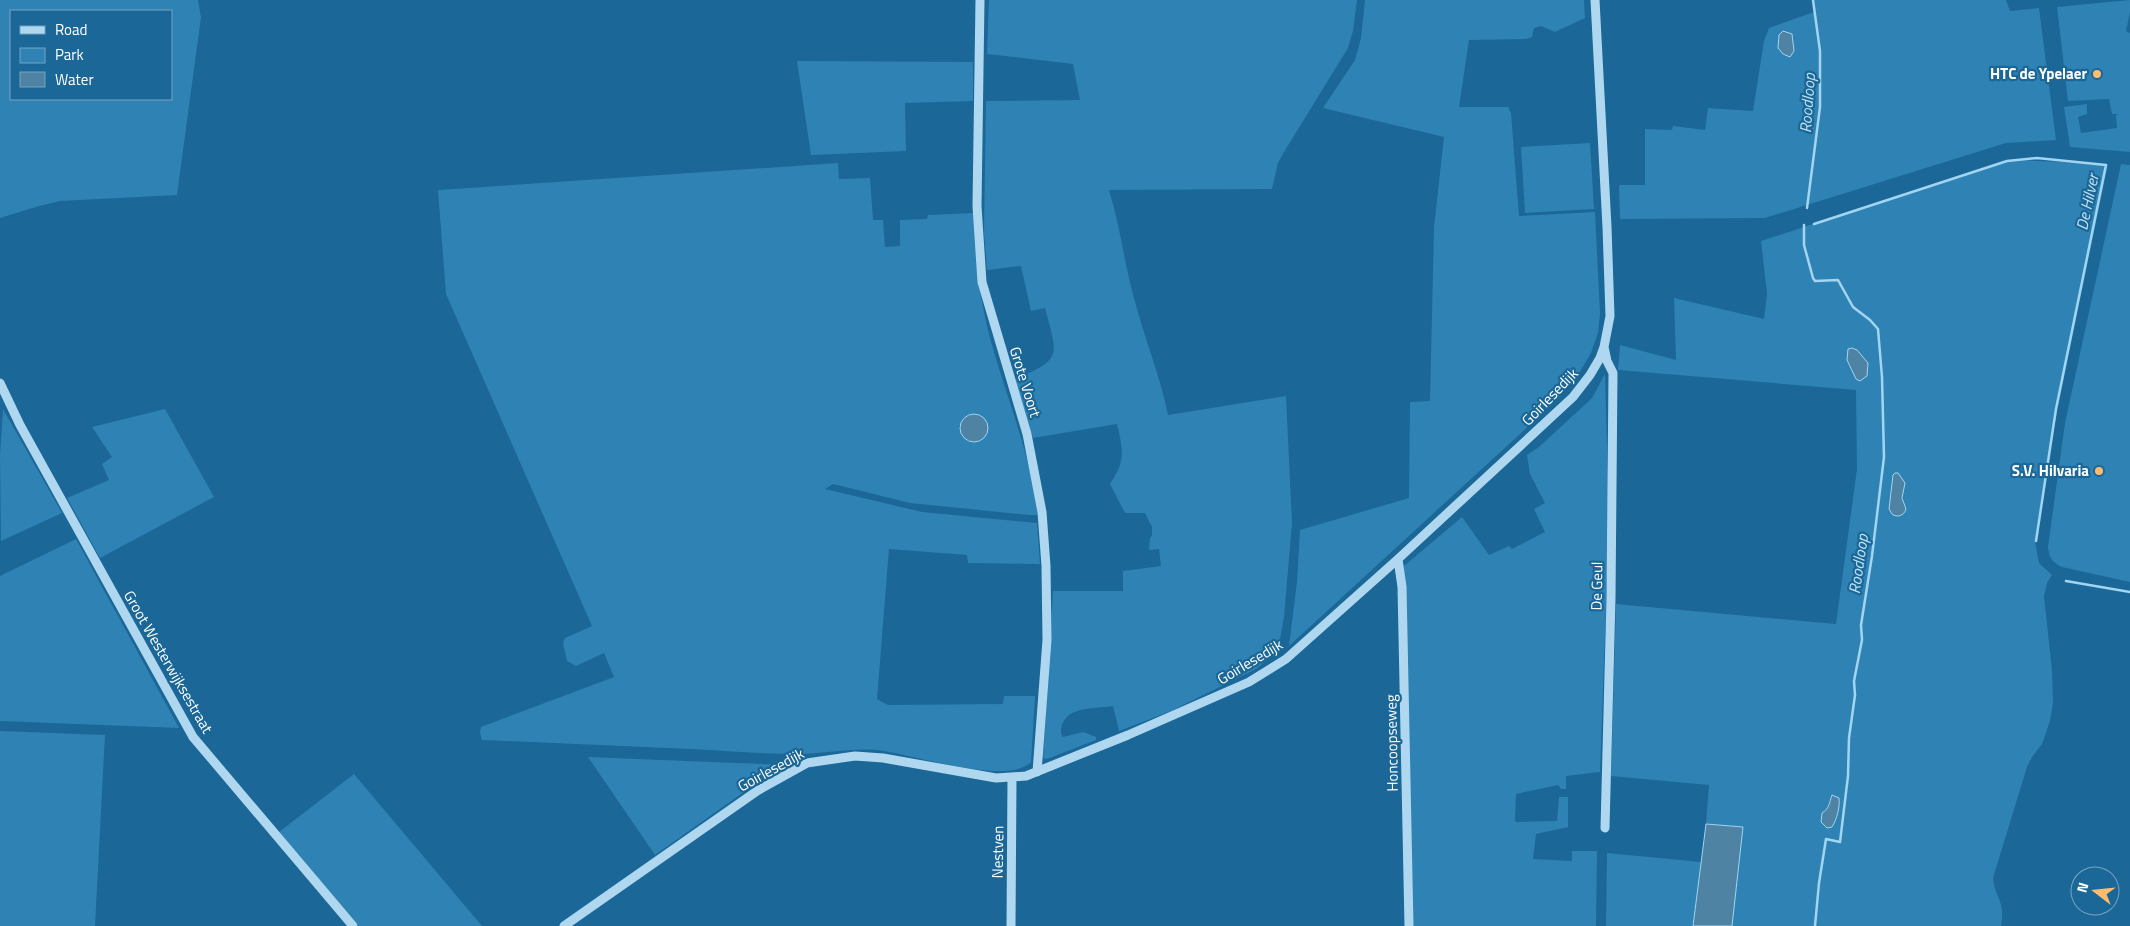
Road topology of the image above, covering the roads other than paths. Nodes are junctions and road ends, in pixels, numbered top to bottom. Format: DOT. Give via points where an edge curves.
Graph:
graph roads {
  1 [pos="980,0"];
  2 [pos="1595,0"];
  3 [pos="1604,347"];
  4 [pos="0,384"];
  5 [pos="1398,559"];
  6 [pos="1037,772"];
  7 [pos="1012,778"];
  8 [pos="1605,828"];
  9 [pos="353,926"];
  10 [pos="564,926"];
  11 [pos="1012,926"];
  12 [pos="1409,926"];
  1 -- 6 [label="street, Grote Voort" via="977,206 982,282 1026,434 1042,512 1046,566 1046,640"];
  2 -- 3 [label="street, Goirlesedijk" via="1610,307"];
  3 -- 5 [label="street, Goirlesedijk" via="1590,375 1573,397"];
  3 -- 8 [label="street, De Geul" via="1613,373"];
  4 -- 9 [label="street, Groot Westerwijksestraat" via="193,737"];
  5 -- 6 [label="street, Goirlesedijk" via="1286,659 1249,682"];
  5 -- 12 [label="street, Honcoopseweg" via="1402,587"];
  6 -- 7 [label="street, Goirlesedijk"];
  7 -- 10 [label="street, Goirlesedijk" via="977,776 883,758 855,756 807,764 757,791"];
  7 -- 11 [label="street, Nestven"];
}
